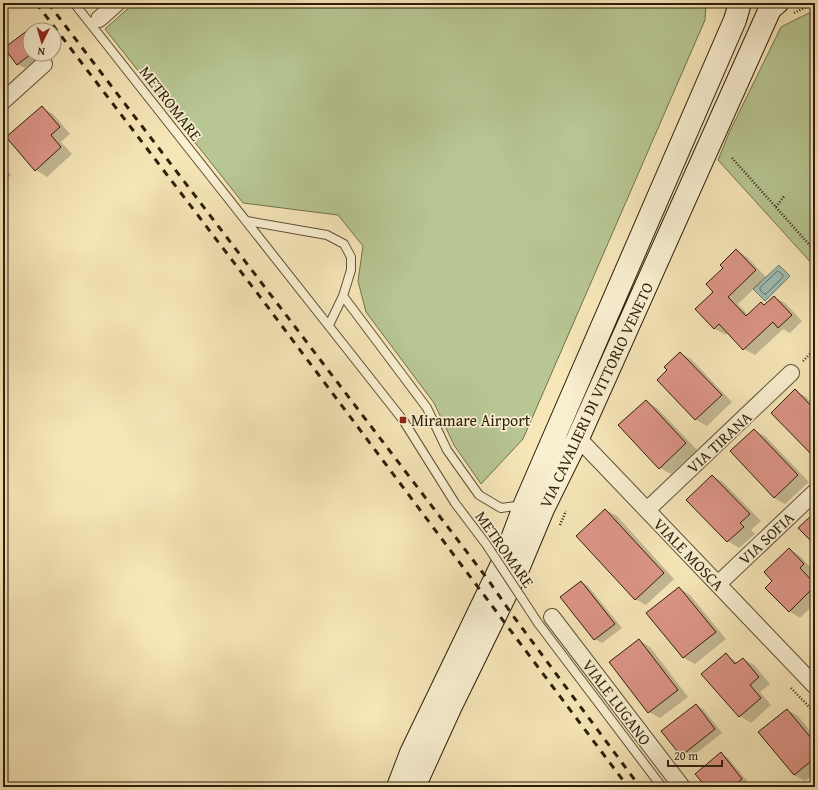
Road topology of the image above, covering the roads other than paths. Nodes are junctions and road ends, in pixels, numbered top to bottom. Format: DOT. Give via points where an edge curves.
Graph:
graph roads {
  1 [pos="74,3"];
  2 [pos="117,3"];
  3 [pos="740,3"];
  4 [pos="785,8"];
  5 [pos="99,19"];
  6 [pos="44,64"];
  7 [pos="3,101"];
  8 [pos="247,221"];
  9 [pos="343,296"];
  10 [pos="329,325"];
  11 [pos="791,374"];
  12 [pos="558,426"];
  13 [pos="578,438"];
  14 [pos="815,492"];
  15 [pos="534,507"];
  16 [pos="647,510"];
  17 [pos="718,584"];
  18 [pos="552,617"];
  19 [pos="815,686"];
  20 [pos="406,786"];
  21 [pos="662,787"];
  22 [pos="682,787"];
  1 -- 8 [label="lane, METROMARE"];
  2 -- 5 [label="street"];
  3 -- 12 [label="street, VIA CAVALIERI DI VITTORIO VENETO" via="735,20"];
  4 -- 13 [label="street, VIA CAVALIERI DI VITTORIO VENETO" via="770,9"];
  6 -- 7 [label="street"];
  8 -- 9 [label="lane" via="328,235 344,244 350,257 351,270"];
  8 -- 10 [label="lane, METROMARE"];
  9 -- 10 [label="lane"];
  9 -- 15 [label="lane, METROMARE" via="427,408 447,450 479,495 501,508"];
  10 -- 21 [label="lane, METROMARE, bridge" via="403,420 455,503 486,544 538,623"];
  11 -- 16 [label="street, VIA TIRANA"];
  12 -- 13 [label="street, VIALE MOSCA"];
  12 -- 15 [label="street, VIA CAVALIERI DI VITTORIO VENETO"];
  13 -- 15 [label="street, VIA CAVALIERI DI VITTORIO VENETO"];
  13 -- 16 [label="street, VIALE MOSCA"];
  14 -- 17 [label="street, VIA SOFIA"];
  15 -- 20 [label="street, VIA CAVALIERI DI VITTORIO VENETO" via="517,571 450,708"];
  16 -- 17 [label="street, VIALE MOSCA"];
  17 -- 19 [label="street, VIALE MOSCA"];
  18 -- 22 [label="street, VIALE LUGANO"];
}
